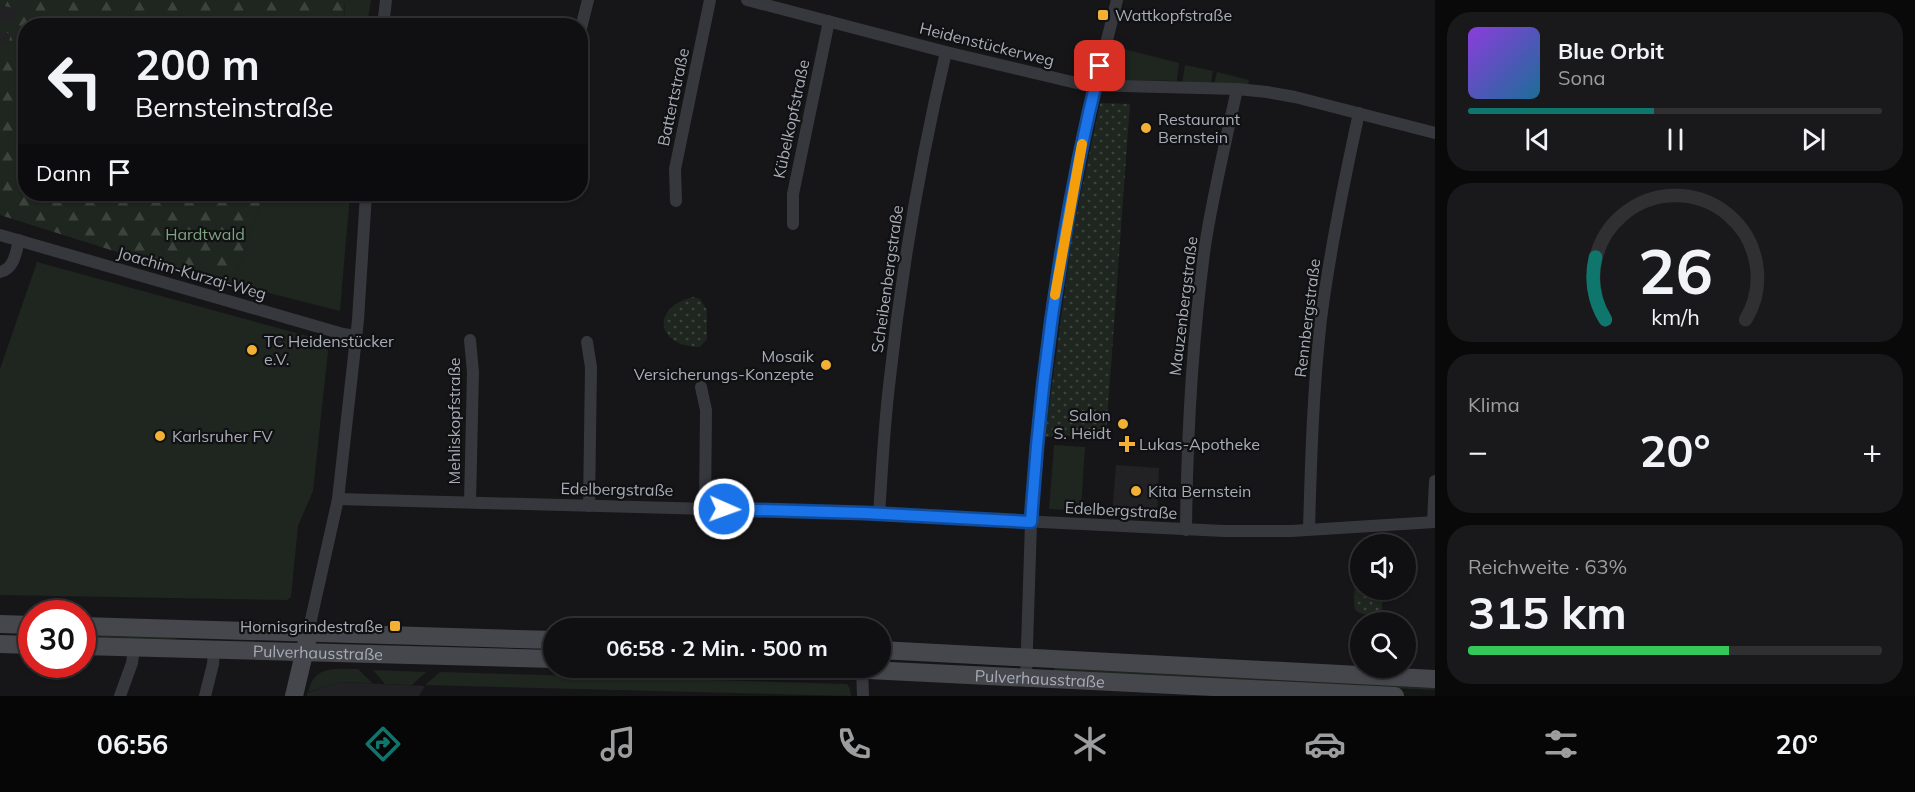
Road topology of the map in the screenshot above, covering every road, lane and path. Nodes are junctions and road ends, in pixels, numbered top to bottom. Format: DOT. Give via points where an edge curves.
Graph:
graph roads {
  1 [pos="386,0"];
  2 [pos="588,0"];
  3 [pos="710,0"];
  4 [pos="747,0"];
  5 [pos="1117,0"];
  6 [pos="384,18"];
  7 [pos="584,18"];
  8 [pos="829,21"];
  9 [pos="946,52"];
  10 [pos="1095,86"];
  11 [pos="1237,89"];
  12 [pos="1359,113"];
  13 [pos="1435,133"];
  14 [pos="366,201"];
  15 [pos="676,201"];
  16 [pos="793,224"];
  17 [pos="0,235"];
  18 [pos="19,240"];
  19 [pos="0,272"];
  20 [pos="356,336"];
  21 [pos="470,340"];
  22 [pos="587,342"];
  23 [pos="701,387"];
  24 [pos="1435,481"];
  25 [pos="338,499"];
  26 [pos="470,502"];
  27 [pos="588,506"];
  28 [pos="705,508"];
  29 [pos="879,514"];
  30 [pos="1031,522"];
  31 [pos="1434,522"];
  32 [pos="1309,529"];
  33 [pos="1186,530"];
  34 [pos="0,624"];
  35 [pos="18,625"];
  36 [pos="96,626"];
  37 [pos="308,633"];
  38 [pos="543,640"];
  39 [pos="0,644"];
  40 [pos="18,645"];
  41 [pos="96,646"];
  42 [pos="134,647"];
  43 [pos="214,650"];
  44 [pos="891,651"];
  45 [pos="305,652"];
  46 [pos="1027,657"];
  47 [pos="543,659"];
  48 [pos="891,670"];
  49 [pos="1026,677"];
  50 [pos="862,678"];
  51 [pos="1435,679"];
  52 [pos="1121,689"];
  53 [pos="1322,694"];
  54 [pos="120,696"];
  55 [pos="205,696"];
  56 [pos="294,696"];
  57 [pos="863,696"];
  58 [pos="1395,696"];
  1 -- 6 [label="street"];
  2 -- 7 [label="street"];
  3 -- 15 [label="street, Battertstraße" via="675,169"];
  4 -- 8 [label="street, Heidenstückerweg"];
  5 -- 10 [label="street"];
  8 -- 9 [label="street, Heidenstückerweg"];
  8 -- 16 [label="street, Kübelkopfstraße" via="792,194"];
  9 -- 10 [label="street, Heidenstückerweg"];
  9 -- 29 [label="street, Scheibenbergstraße" via="905,260 888,388"];
  10 -- 11 [label="street, Heidenstückerweg"];
  10 -- 30 [label="street" via="1055,289"];
  11 -- 12 [label="street, Heidenstückerweg" via="1295,97"];
  11 -- 33 [label="street, Mauzenbergstraße" via="1205,246 1198,306 1187,437"];
  12 -- 13 [label="street, Heidenstückerweg"];
  12 -- 32 [label="street, Rennbergstraße" via="1321,320"];
  14 -- 20 [label="street"];
  17 -- 18 [label="street, Joachim-Kurzaj-Weg"];
  18 -- 19 [label="street" via="12,265"];
  18 -- 20 [label="street, Joachim-Kurzaj-Weg"];
  20 -- 25 [label="street"];
  21 -- 26 [label="street, Mehliskopfstraße"];
  22 -- 27 [label="street" via="591,367"];
  23 -- 28 [label="street" via="706,410"];
  24 -- 31 [label="street"];
  25 -- 26 [label="street, Edelbergstraße"];
  25 -- 37 [label="street"];
  26 -- 27 [label="street, Edelbergstraße"];
  27 -- 28 [label="street, Edelbergstraße"];
  28 -- 29 [label="street, Edelbergstraße"];
  29 -- 30 [label="street, Edelbergstraße"];
  30 -- 33 [label="street, Edelbergstraße"];
  30 -- 46 [label="street"];
  31 -- 32 [label="street, Edelbergstraße"];
  32 -- 33 [label="street, Edelbergstraße"];
  34 -- 35 [label="main road"];
  36 -- 37 [label="main road, Pulverhausstraße"];
  37 -- 38 [label="main road, Pulverhausstraße"];
  37 -- 45 [label="main road"];
  39 -- 40 [label="main road"];
  41 -- 42 [label="main road, Pulverhausstraße"];
  42 -- 43 [label="main road, Pulverhausstraße"];
  42 -- 54 [label="street"];
  43 -- 45 [label="main road, Pulverhausstraße"];
  43 -- 55 [label="street"];
  44 -- 46 [label="main road, Pulverhausstraße"];
  45 -- 47 [label="main road, Pulverhausstraße"];
  45 -- 56 [label="main road"];
  46 -- 49 [label="street"];
  46 -- 51 [label="main road, Pulverhausstraße"];
  48 -- 49 [label="main road, Pulverhausstraße"];
  49 -- 52 [label="main road, Pulverhausstraße"];
  50 -- 57 [label="street"];
  52 -- 53 [label="main road, Pulverhausstraße"];
  53 -- 58 [label="main road, Pulverhausstraße"];
}
